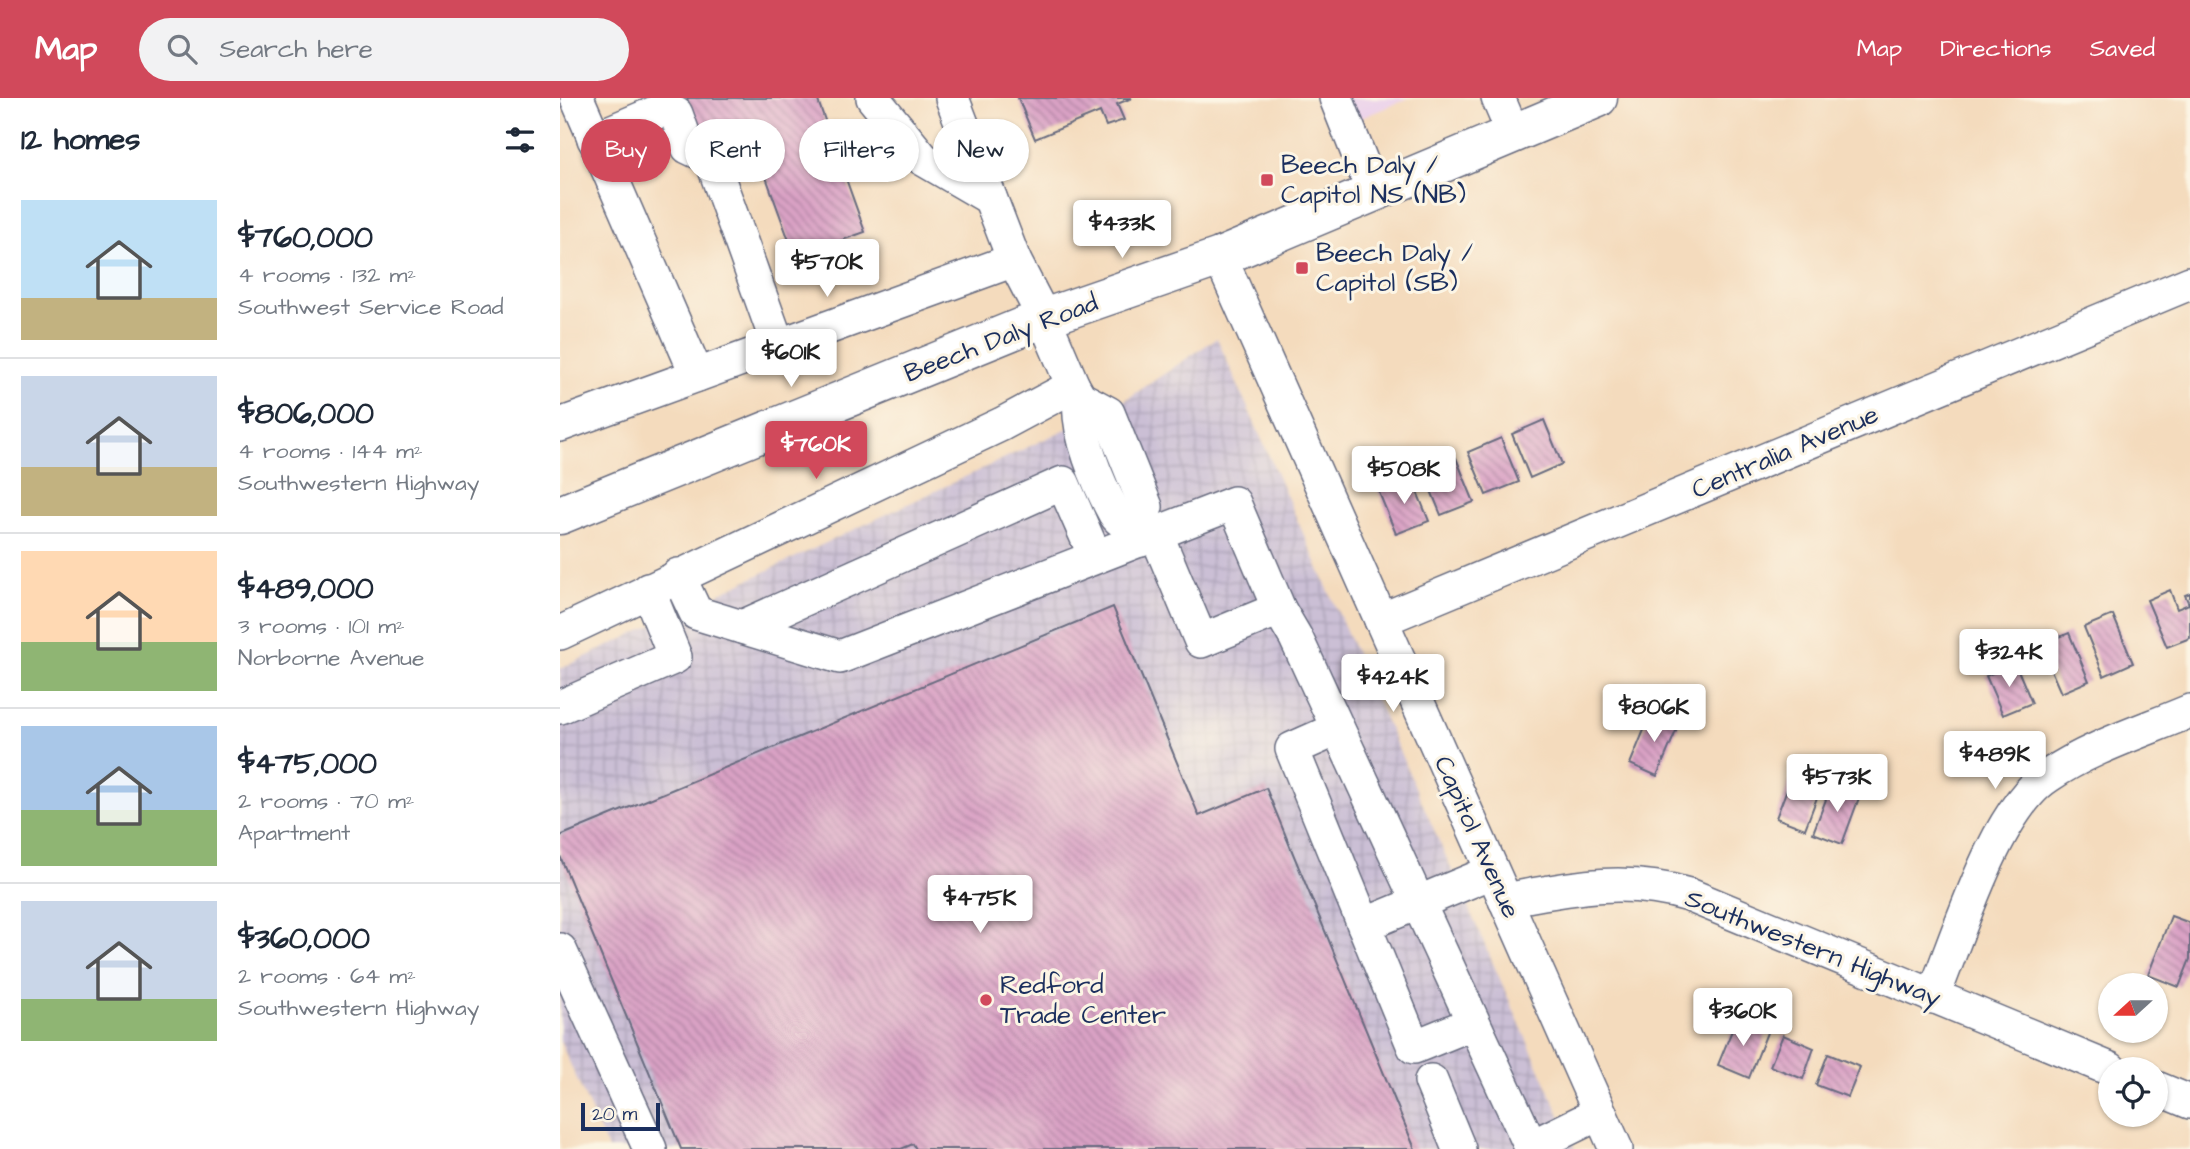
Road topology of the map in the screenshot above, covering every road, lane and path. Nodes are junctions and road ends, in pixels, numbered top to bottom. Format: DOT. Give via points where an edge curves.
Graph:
graph roads {
  1 [pos="577,98"];
  2 [pos="873,98"];
  3 [pos="952,98"];
  4 [pos="1336,98"];
  5 [pos="1498,98"];
  6 [pos="1598,98"];
  7 [pos="586,119"];
  8 [pos="641,119"];
  9 [pos="1513,133"];
  10 [pos="613,182"];
  11 [pos="1373,191"];
  12 [pos="990,198"];
  13 [pos="1220,257"];
  14 [pos="1014,260"];
  15 [pos="2190,283"];
  16 [pos="1044,318"];
  17 [pos="778,345"];
  18 [pos="697,375"];
  19 [pos="1077,392"];
  20 [pos="560,425"];
  21 [pos="560,515"];
  22 [pos="1144,535"];
  23 [pos="1095,556"];
  24 [pos="678,575"];
  25 [pos="648,590"];
  26 [pos="1279,609"];
  27 [pos="1381,620"];
  28 [pos="742,627"];
  29 [pos="560,633"];
  30 [pos="560,707"];
  31 [pos="2190,712"];
  32 [pos="1337,729"];
  33 [pos="1499,886"];
  34 [pos="1419,904"];
  35 [pos="1364,925"];
  36 [pos="560,950"];
  37 [pos="1933,997"];
  38 [pos="1473,1023"];
  39 [pos="2098,1064"];
  40 [pos="1432,1081"];
  41 [pos="2168,1093"];
  42 [pos="2190,1102"];
  43 [pos="1600,1113"];
  44 [pos="1531,1148"];
  45 [pos="650,1149"];
  46 [pos="1459,1149"];
  47 [pos="1616,1149"];
  1 -- 7 [label="street"];
  2 -- 12 [label="street" via="923,159"];
  3 -- 12 [label="street"];
  4 -- 11 [label="street"];
  5 -- 9 [label="street"];
  6 -- 9 [label="main road, Beech Daly Road"];
  8 -- 17 [label="street" via="664,109 676,114 688,147 710,158"];
  9 -- 11 [label="main road, Beech Daly Road"];
  10 -- 18 [label="street"];
  11 -- 13 [label="main road, Beech Daly Road"];
  12 -- 14 [label="street"];
  13 -- 16 [label="main road, Beech Daly Road"];
  13 -- 27 [label="street, Capitol Avenue"];
  14 -- 16 [label="street"];
  14 -- 17 [label="street"];
  15 -- 27 [label="street, Centralia Avenue"];
  16 -- 19 [label="street"];
  16 -- 21 [label="main road, Beech Daly Road"];
  17 -- 18 [label="street"];
  18 -- 20 [label="street"];
  19 -- 22 [label="street" via="1108,413 1146,507"];
  19 -- 24 [label="street"];
  22 -- 23 [label="street"];
  22 -- 26 [label="street" via="1201,641"];
  22 -- 26 [label="street" via="1234,503"];
  23 -- 28 [label="street" via="840,657"];
  23 -- 28 [label="street" via="1063,483"];
  24 -- 25 [label="street"];
  24 -- 28 [label="street" via="695,613"];
  25 -- 29 [label="street"];
  25 -- 30 [label="street" via="676,657"];
  26 -- 32 [label="street"];
  27 -- 33 [label="street, Capitol Avenue"];
  31 -- 37 [label="street" via="2076,759 2046,777 2020,801 2001,830"];
  32 -- 34 [label="street"];
  32 -- 35 [label="street" via="1292,749"];
  33 -- 34 [label="street, Southwestern Highway"];
  33 -- 37 [label="street, Southwestern Highway" via="1615,883 1661,887"];
  33 -- 43 [label="street, Capitol Avenue"];
  34 -- 35 [label="street, Southwestern Highway"];
  34 -- 38 [label="street"];
  35 -- 38 [label="street" via="1413,1047"];
  36 -- 45 [label="street"];
  37 -- 39 [label="street, Southwestern Highway"];
  38 -- 44 [label="street"];
  40 -- 46 [label="street"];
  41 -- 42 [label="street"];
  43 -- 44 [label="street"];
  43 -- 47 [label="street, Capitol Avenue"];
}
